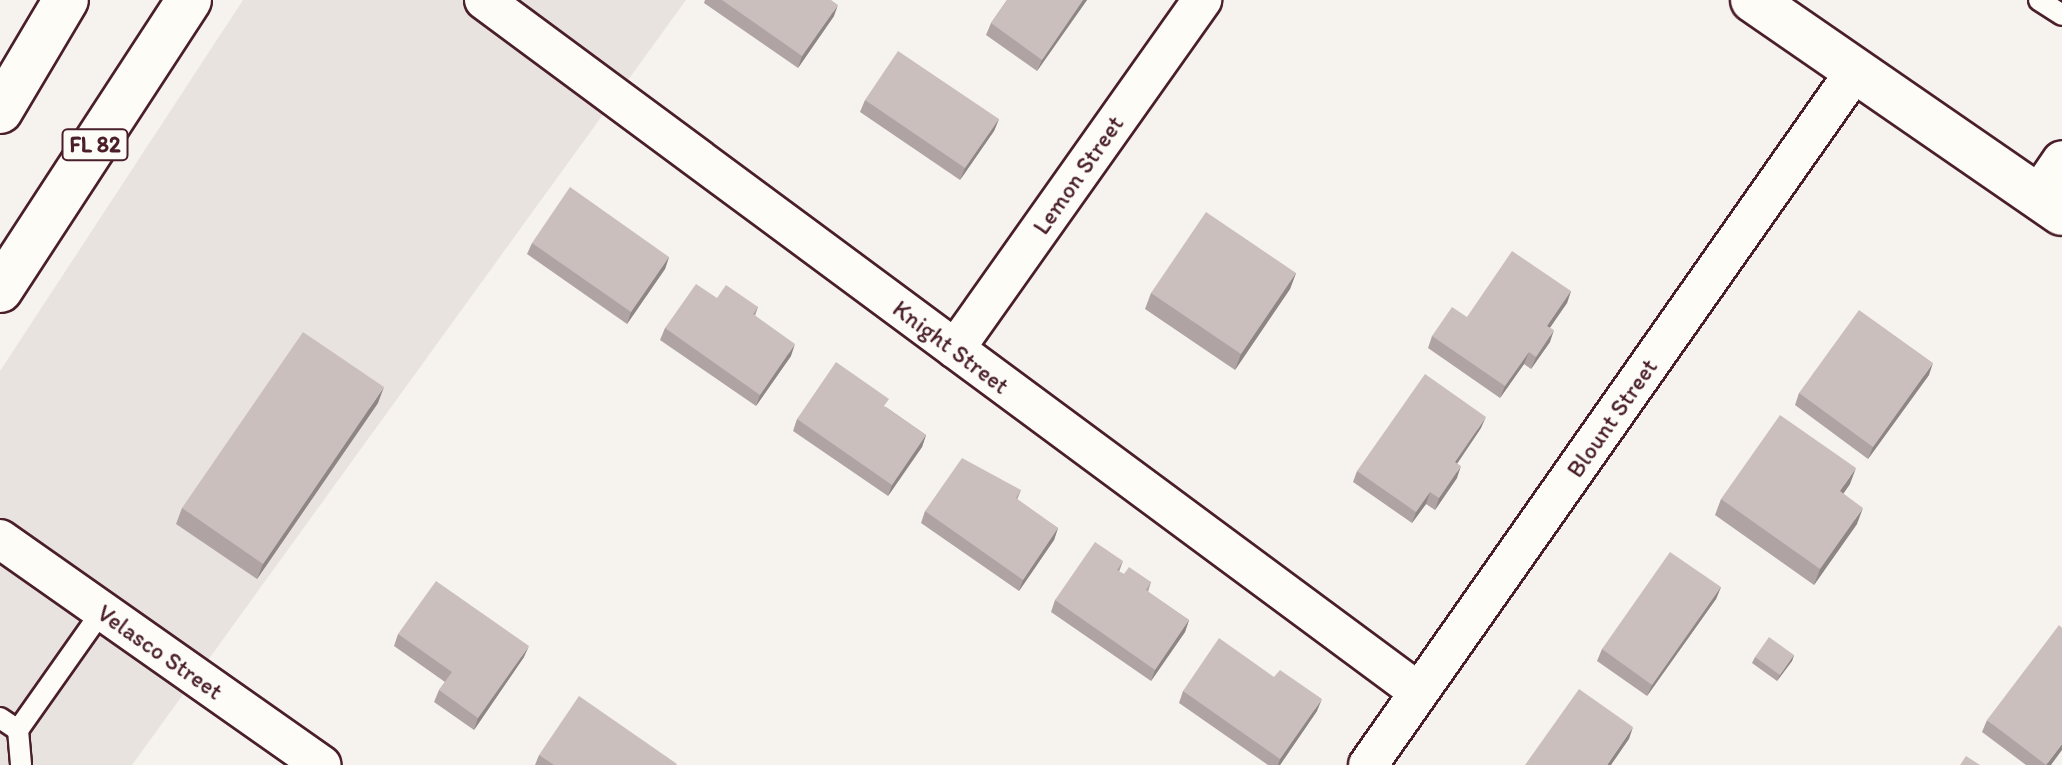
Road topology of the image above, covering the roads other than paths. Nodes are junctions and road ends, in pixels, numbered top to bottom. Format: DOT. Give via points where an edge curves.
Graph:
graph roads {
  1 [pos="66,0"];
  2 [pos="189,0"];
  3 [pos="484,0"];
  4 [pos="1202,0"];
  5 [pos="1753,0"];
  6 [pos="2039,0"];
  7 [pos="2062,15"];
  8 [pos="1856,70"];
  9 [pos="0,111"];
  10 [pos="2054,189"];
  11 [pos="0,290"];
  12 [pos="955,349"];
  13 [pos="0,539"];
  14 [pos="102,611"];
  15 [pos="1419,692"];
  16 [pos="0,718"];
  17 [pos="18,730"];
  18 [pos="21,765"];
  19 [pos="321,765"];
  20 [pos="1368,765"];
  1 -- 9 [label="main road"];
  2 -- 11 [label="main road, FL 82"];
  3 -- 12 [label="street, Knight Street"];
  4 -- 12 [label="street, Lemon Street"];
  5 -- 8 [label="main road"];
  6 -- 7 [label="lane"];
  8 -- 10 [label="main road"];
  8 -- 15 [label="street, Blount Street"];
  12 -- 15 [label="street, Knight Street"];
  13 -- 14 [label="street, Velasco Street"];
  14 -- 17 [label="lane"];
  14 -- 19 [label="street, Velasco Street"];
  15 -- 20 [label="street, Blount Street"];
  16 -- 17 [label="lane"];
  17 -- 18 [label="lane"];
}
